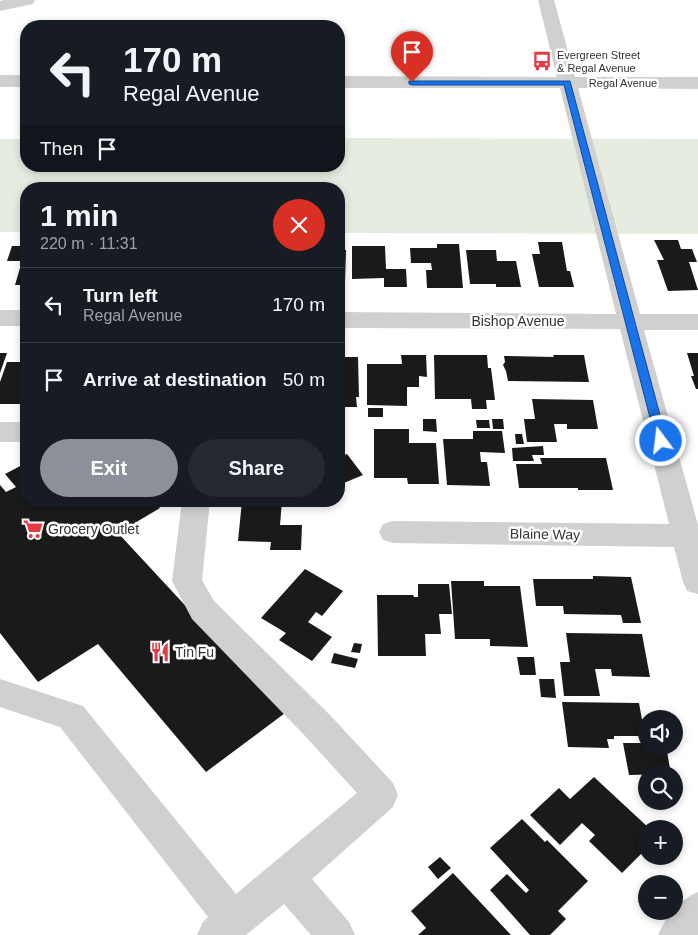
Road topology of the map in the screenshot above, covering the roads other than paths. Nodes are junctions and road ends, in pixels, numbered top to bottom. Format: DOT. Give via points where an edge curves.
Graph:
graph roads {
  1 [pos="27,0"];
  2 [pos="546,0"];
  3 [pos="0,6"];
  4 [pos="0,81"];
  5 [pos="20,81"];
  6 [pos="345,82"];
  7 [pos="568,83"];
  8 [pos="698,83"];
  9 [pos="0,318"];
  10 [pos="20,318"];
  11 [pos="345,320"];
  12 [pos="630,322"];
  13 [pos="698,322"];
  14 [pos="0,432"];
  15 [pos="20,432"];
  16 [pos="195,507"];
  17 [pos="393,532"];
  18 [pos="692,536"];
  19 [pos="698,582"];
  20 [pos="0,693"];
  21 [pos="286,878"];
  22 [pos="698,911"];
  23 [pos="225,928"];
  24 [pos="336,935"];
  25 [pos="677,935"];
  1 -- 3 [label="street"];
  2 -- 7 [label="street"];
  4 -- 5 [label="street"];
  6 -- 7 [label="street, Regal Avenue"];
  7 -- 8 [label="street, Regal Avenue"];
  7 -- 12 [label="street"];
  9 -- 10 [label="street"];
  11 -- 12 [label="street, Bishop Avenue"];
  12 -- 13 [label="street, Bishop Avenue"];
  12 -- 18 [label="street"];
  14 -- 15 [label="street"];
  16 -- 21 [label="street" via="187,581 202,610 318,726 381,795"];
  17 -- 18 [label="street, Blaine Way"];
  18 -- 19 [label="street"];
  20 -- 23 [label="street" via="70,716"];
  21 -- 23 [label="street"];
  21 -- 24 [label="street"];
  22 -- 25 [label="street"];
}
